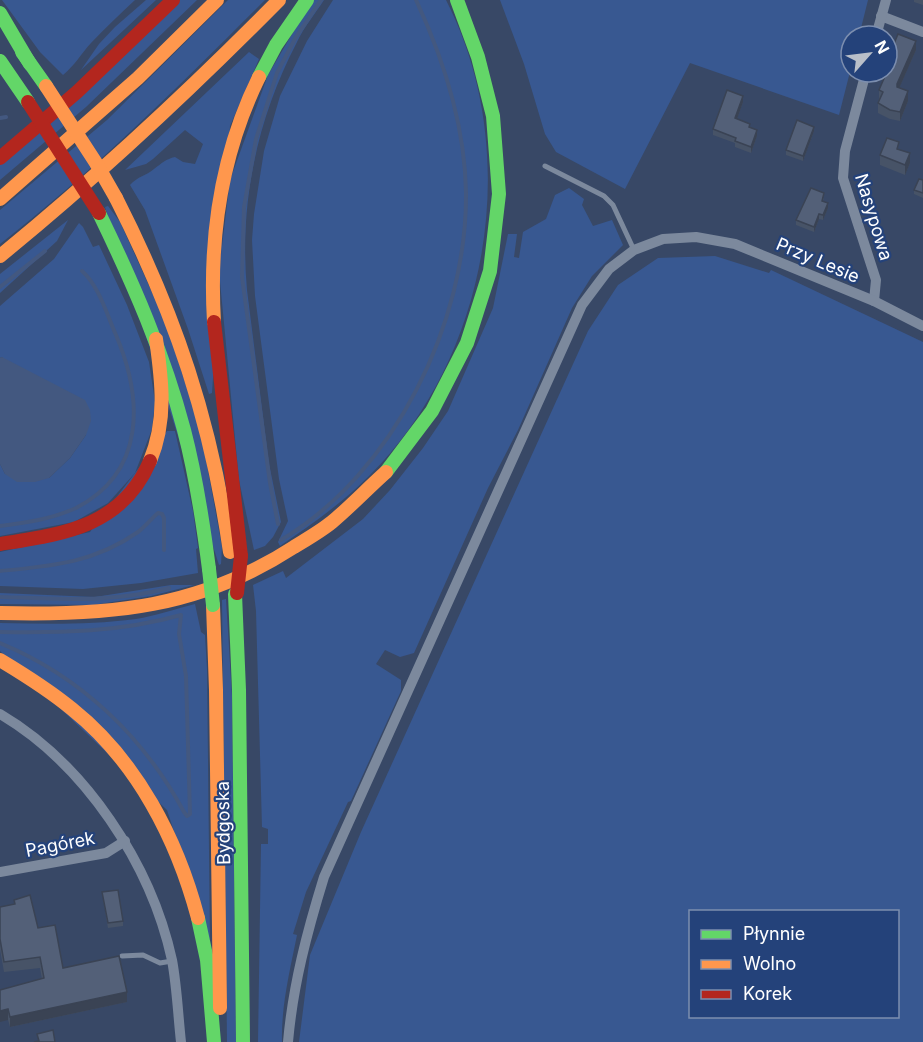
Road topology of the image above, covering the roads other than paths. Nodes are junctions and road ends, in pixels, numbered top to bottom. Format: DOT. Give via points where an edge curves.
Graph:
graph roads {
  1 [pos="174,0"];
  2 [pos="217,0"];
  3 [pos="279,0"];
  4 [pos="307,0"];
  5 [pos="456,0"];
  6 [pos="886,0"];
  7 [pos="0,14"];
  8 [pos="881,16"];
  9 [pos="0,22"];
  10 [pos="879,24"];
  11 [pos="923,32"];
  12 [pos="0,61"];
  13 [pos="30,64"];
  14 [pos="863,84"];
  15 [pos="0,158"];
  16 [pos="545,166"];
  17 [pos="0,199"];
  18 [pos="634,250"];
  19 [pos="0,256"];
  20 [pos="874,301"];
  21 [pos="923,326"];
  22 [pos="156,339"];
  23 [pos="0,544"];
  24 [pos="236,558"];
  25 [pos="0,613"];
  26 [pos="0,660"];
  27 [pos="0,714"];
  28 [pos="125,841"];
  29 [pos="0,872"];
  30 [pos="122,956"];
  31 [pos="172,962"];
  32 [pos="181,1042"];
  33 [pos="214,1042"];
  34 [pos="220,1042"];
  35 [pos="243,1042"];
  36 [pos="288,1042"];
  1 -- 15 [label="main road"];
  2 -- 17 [label="main road" via="138,78"];
  3 -- 19 [label="main road" via="165,113"];
  4 -- 24 [label="main road" via="282,35 253,93 230,153 219,201 212,288 216,360 232,475"];
  5 -- 25 [label="main road" via="484,74 493,118 497,211 493,252 472,331 453,376 420,431 370,491 298,548 260,570 150,607 64,615"];
  6 -- 8 [label="street"];
  7 -- 13 [label="main road"];
  8 -- 10 [label="street"];
  8 -- 11 [label="street"];
  9 -- 13 [label="main road"];
  12 -- 22 [label="main road, bridge" via="99,213"];
  13 -- 24 [label="main road, bridge" via="96,164 144,250 191,370"];
  14 -- 20 [label="street, Nasypowa" via="845,151 843,178 876,280"];
  16 -- 18 [label="lane" via="604,196 613,205"];
  18 -- 20 [label="street, Przy Lesie" via="663,239 696,237 735,244"];
  18 -- 36 [label="street, Przy Lesie" via="609,269 582,305 324,877 297,969"];
  20 -- 21 [label="street, Przy Lesie"];
  22 -- 23 [label="main road" via="163,386 159,440 148,469 132,492 109,513 84,526 62,534"];
  22 -- 34 [label="main road, bridge" via="186,434 200,502 213,605"];
  24 -- 35 [label="main road, Bydgoska, bridge"];
  26 -- 33 [label="main road" via="87,721 138,779 160,815 192,892 202,936"];
  27 -- 28 [label="street" via="72,774"];
  28 -- 29 [label="street, Pagórek" via="105,853"];
  28 -- 31 [label="street" via="153,900"];
  30 -- 31 [label="lane" via="143,955 160,963"];
  31 -- 32 [label="street"];
}
